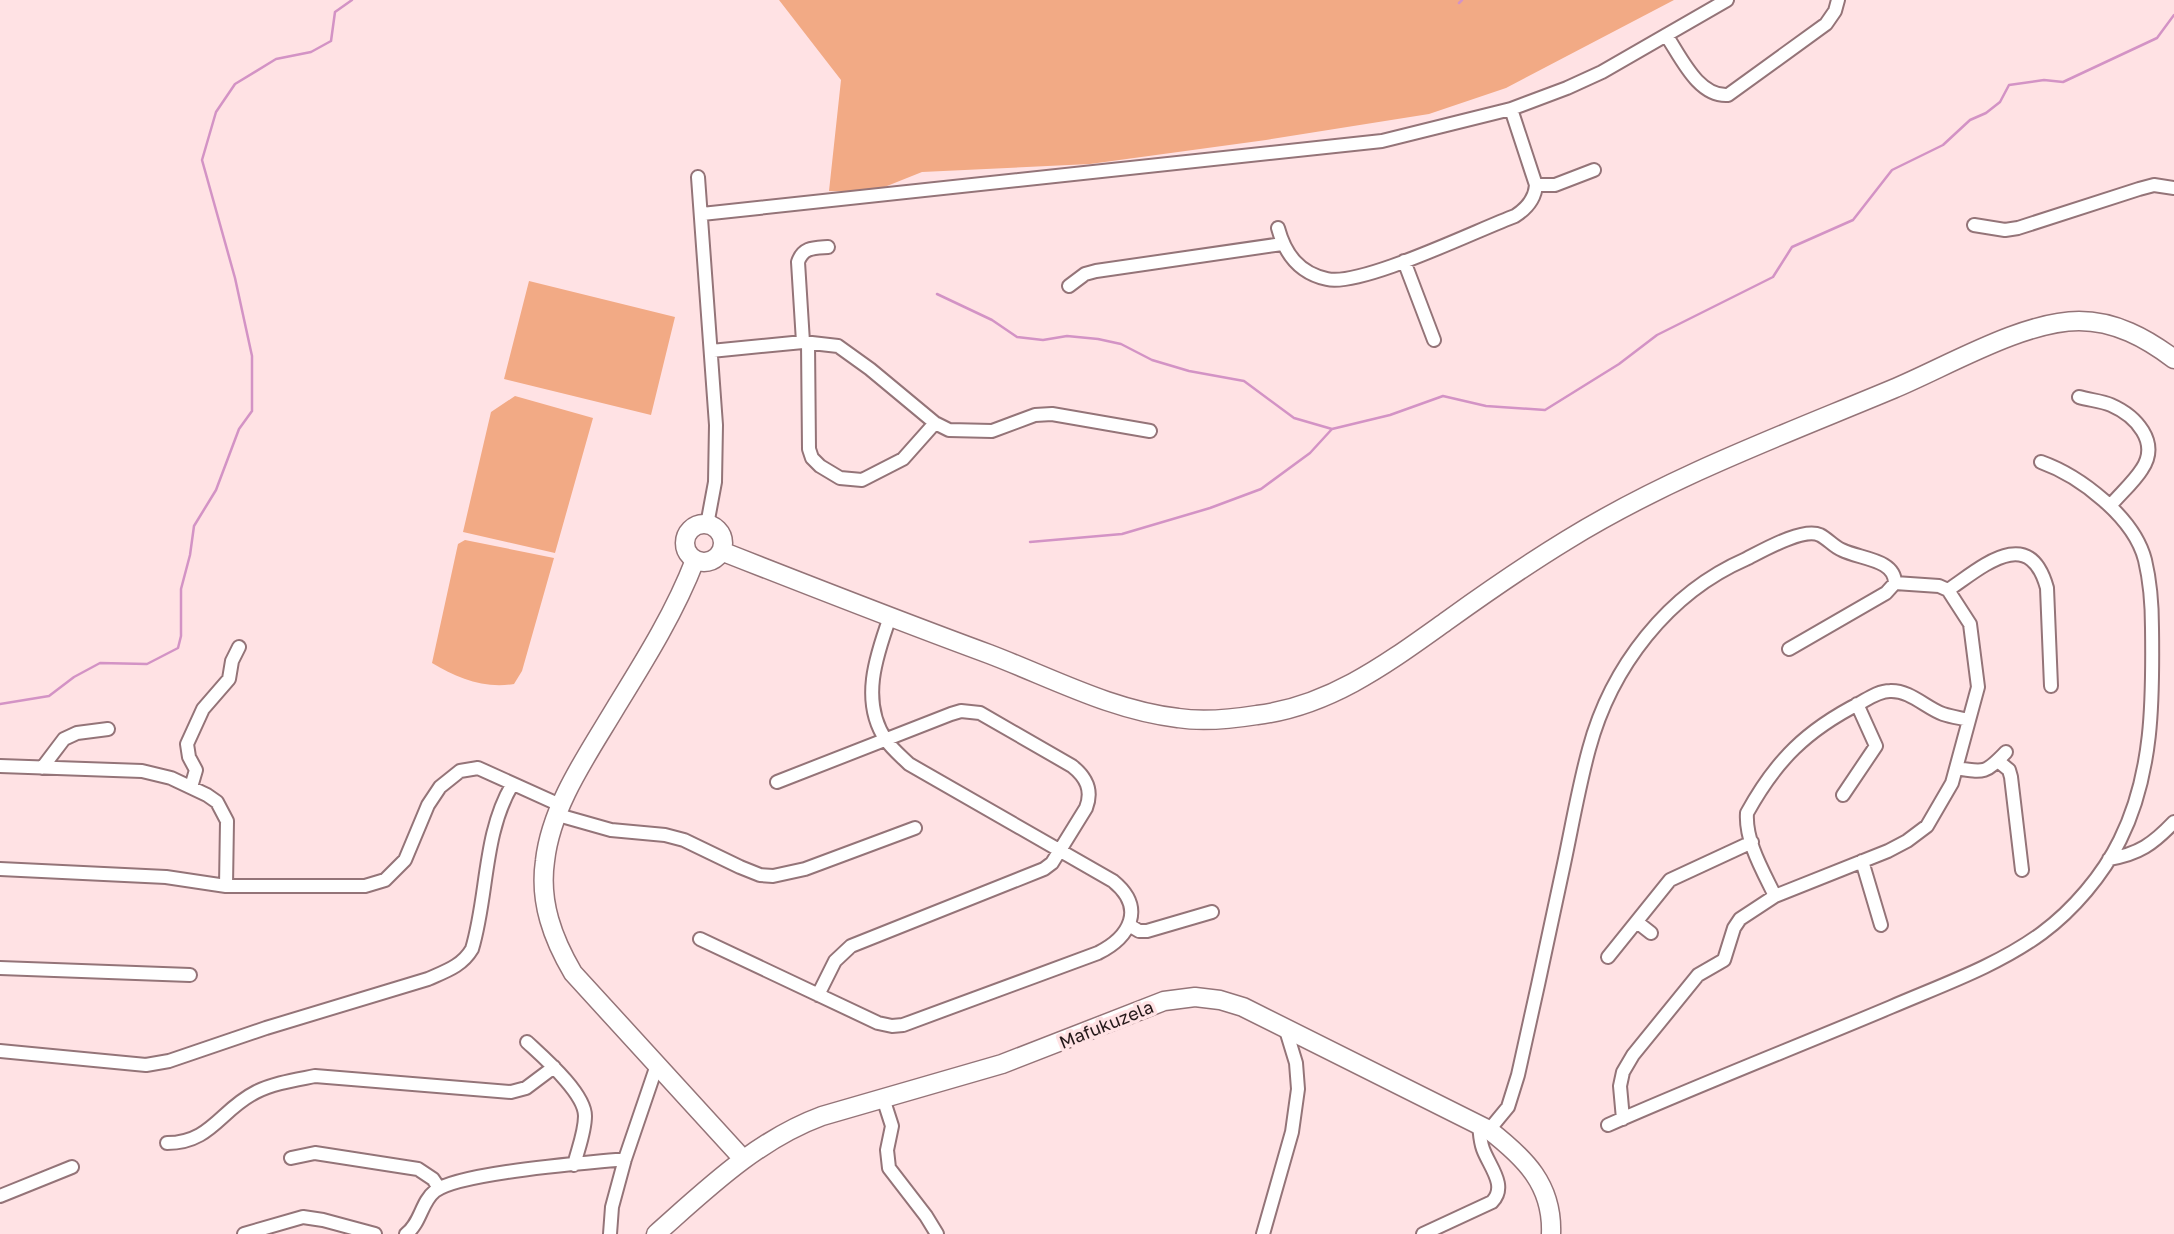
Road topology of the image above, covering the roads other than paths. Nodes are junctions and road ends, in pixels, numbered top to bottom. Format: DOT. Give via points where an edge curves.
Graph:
graph roads {
  1 [pos="1727,0"];
  2 [pos="1838,0"];
  3 [pos="1666,35"];
  4 [pos="1511,109"];
  5 [pos="1594,170"];
  6 [pos="698,177"];
  7 [pos="1536,185"];
  8 [pos="2174,188"];
  9 [pos="702,215"];
  10 [pos="1974,225"];
  11 [pos="1278,228"];
  12 [pos="1282,244"];
  13 [pos="828,247"];
  14 [pos="1404,261"];
  15 [pos="1069,286"];
  16 [pos="1434,340"];
  17 [pos="806,342"];
  18 [pos="711,351"];
  19 [pos="2174,359"];
  20 [pos="2079,397"];
  21 [pos="935,423"];
  22 [pos="1150,431"];
  23 [pos="2040,462"];
  24 [pos="2110,506"];
  25 [pos="707,524"];
  26 [pos="721,551"];
  27 [pos="695,560"];
  28 [pos="1895,583"];
  29 [pos="1948,590"];
  30 [pos="890,618"];
  31 [pos="239,647"];
  32 [pos="1789,649"];
  33 [pos="2051,686"];
  34 [pos="1857,704"];
  35 [pos="1969,720"];
  36 [pos="108,729"];
  37 [pos="885,739"];
  38 [pos="0,766"];
  39 [pos="42,768"];
  40 [pos="1956,768"];
  41 [pos="777,782"];
  42 [pos="512,785"];
  43 [pos="191,787"];
  44 [pos="1843,795"];
  45 [pos="559,810"];
  46 [pos="2174,822"];
  47 [pos="915,828"];
  48 [pos="1752,842"];
  49 [pos="1060,851"];
  50 [pos="2109,859"];
  51 [pos="1862,861"];
  52 [pos="0,869"];
  53 [pos="2022,870"];
  54 [pos="226,886"];
  55 [pos="1775,896"];
  56 [pos="1212,912"];
  57 [pos="1637,922"];
  58 [pos="1129,925"];
  59 [pos="1881,925"];
  60 [pos="1651,933"];
  61 [pos="700,939"];
  62 [pos="1608,957"];
  63 [pos="0,968"];
  64 [pos="190,975"];
  65 [pos="818,995"];
  66 [pos="1285,1027"];
  67 [pos="527,1042"];
  68 [pos="0,1051"];
  69 [pos="656,1065"];
  70 [pos="554,1067"];
  71 [pos="883,1098"];
  72 [pos="1623,1118"];
  73 [pos="1608,1125"];
  74 [pos="1484,1128"];
  75 [pos="167,1143"];
  76 [pos="291,1158"];
  77 [pos="625,1159"];
  78 [pos="743,1159"];
  79 [pos="574,1165"];
  80 [pos="72,1167"];
  81 [pos="439,1188"];
  82 [pos="0,1196"];
  83 [pos="244,1234"];
  84 [pos="375,1234"];
  85 [pos="405,1234"];
  86 [pos="610,1234"];
  87 [pos="656,1234"];
  88 [pos="937,1234"];
  89 [pos="1263,1234"];
  90 [pos="1423,1234"];
  91 [pos="1551,1234"];
  1 -- 3 [label="street"];
  2 -- 3 [label="street" via="1826,24 1728,95 1718,96 1706,89"];
  3 -- 4 [label="street" via="1602,72"];
  4 -- 7 [label="street"];
  4 -- 9 [label="street" via="1382,141"];
  5 -- 7 [label="street" via="1555,185"];
  6 -- 9 [label="street"];
  7 -- 14 [label="street" via="1527,206 1515,216"];
  8 -- 10 [label="street" via="2154,185 2018,228"];
  9 -- 18 [label="street"];
  11 -- 12 [label="street"];
  12 -- 14 [label="street" via="1301,267 1328,280 1355,279"];
  12 -- 15 [label="street" via="1096,271"];
  13 -- 17 [label="street" via="809,249 797,262"];
  14 -- 16 [label="street"];
  17 -- 18 [label="street"];
  17 -- 21 [label="street" via="846,351"];
  17 -- 21 [label="street" via="809,449 820,466 840,478 862,480 903,459"];
  18 -- 25 [label="street" via="715,482"];
  19 -- 30 [label="street" via="2154,344 2106,324 2049,324 2024,332 1678,480 1572,536 1364,678 1320,698 1260,715 1180,719 1105,702"];
  20 -- 24 [label="street" via="2111,405 2143,428 2148,441 2149,455 2143,468"];
  21 -- 22 [label="street" via="948,430 992,431 1035,415 1052,414"];
  23 -- 24 [label="street" via="2061,469"];
  24 -- 50 [label="street" via="2145,558 2153,674 2150,743 2137,799"];
  25 -- 26 [label="street" via="722,537"];
  25 -- 27 [label="street" via="696,526 685,538 687,553"];
  26 -- 27 [label="street" via="707,562"];
  26 -- 30 [label="street"];
  27 -- 45 [label="street" via="657,640"];
  28 -- 29 [label="street"];
  28 -- 32 [label="street" via="1875,600"];
  28 -- 74 [label="street" via="1889,566 1839,549 1819,535 1797,536 1729,566 1686,596 1645,638 1617,677 1589,748 1518,1075 1508,1107"];
  29 -- 33 [label="street" via="2002,555 2014,554 2035,564 2048,588"];
  29 -- 35 [label="street" via="1970,624 1978,687"];
  30 -- 37 [label="street" via="878,650 872,696"];
  31 -- 43 [label="street" via="227,682 203,709 187,744 196,769"];
  34 -- 35 [label="street" via="1891,690 1942,714"];
  34 -- 44 [label="street" via="1876,746"];
  34 -- 48 [label="street" via="1808,734 1793,749 1747,813"];
  35 -- 40 [label="street"];
  36 -- 39 [label="street" via="64,738"];
  37 -- 41 [label="street"];
  37 -- 49 [label="street" via="909,764"];
  37 -- 49 [label="street" via="970,711 1072,766 1086,779 1089,801"];
  38 -- 39 [label="street"];
  39 -- 43 [label="street" via="142,771"];
  40 -- 51 [label="street" via="1927,826 1908,841"];
  40 -- 53 [label="street" via="1989,770 2002,756 2011,777"];
  42 -- 45 [label="street"];
  42 -- 54 [label="street" via="478,768 460,771 428,804 405,860 376,883"];
  42 -- 68 [label="street" via="495,828 472,949 454,968 169,1062 145,1065"];
  43 -- 54 [label="street" via="217,802 227,821"];
  45 -- 47 [label="street" via="611,830 684,840 740,867 773,876 805,869"];
  45 -- 69 [label="street" via="543,883 557,944 573,973"];
  46 -- 50 [label="street" via="2143,849"];
  48 -- 55 [label="street"];
  48 -- 57 [label="street" via="1670,880"];
  49 -- 58 [label="street" via="1119,886 1132,912"];
  49 -- 65 [label="street" via="1052,863 1030,876 851,946 835,961"];
  50 -- 72 [label="street" via="2073,904 2042,933 1998,959"];
  51 -- 55 [label="street"];
  51 -- 59 [label="street"];
  52 -- 54 [label="street" via="166,877"];
  55 -- 72 [label="street" via="1740,919 1724,960 1698,975 1633,1055 1620,1086"];
  56 -- 58 [label="street" via="1147,930"];
  57 -- 60 [label="street"];
  57 -- 62 [label="street"];
  58 -- 65 [label="street" via="1114,945 1098,953 903,1025 878,1023"];
  61 -- 65 [label="street"];
  63 -- 64 [label="street"];
  66 -- 71 [label="street, Mafukuzela" via="1220,1000 1164,1001 1002,1064"];
  66 -- 74 [label="street, Mafukuzela"];
  66 -- 89 [label="street" via="1298,1089 1292,1132"];
  67 -- 70 [label="street"];
  69 -- 77 [label="street"];
  69 -- 78 [label="street"];
  70 -- 75 [label="street" via="526,1088 511,1092 315,1076 258,1091 195,1139"];
  70 -- 79 [label="street" via="582,1103 585,1114"];
  71 -- 78 [label="street, Mafukuzela" via="798,1125"];
  71 -- 88 [label="street" via="892,1126 889,1168"];
  72 -- 73 [label="street"];
  74 -- 90 [label="street" via="1483,1149 1497,1179 1497,1197"];
  74 -- 91 [label="street, Mafukuzela" via="1519,1154 1536,1175 1546,1198"];
  76 -- 81 [label="street" via="315,1153 418,1169"];
  77 -- 79 [label="street"];
  77 -- 86 [label="street"];
  78 -- 87 [label="street, Mafukuzela"];
  79 -- 81 [label="street" via="457,1181"];
  80 -- 82 [label="street"];
  81 -- 85 [label="street"];
  83 -- 84 [label="street" via="303,1217"];
}
